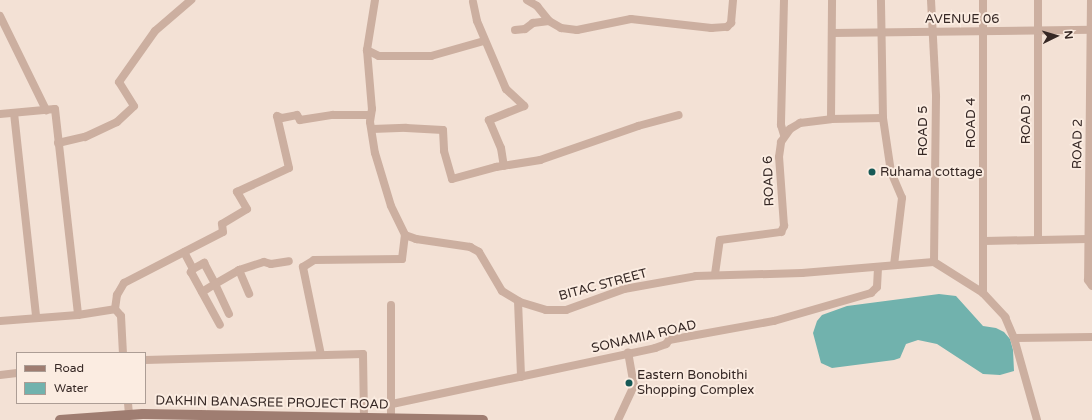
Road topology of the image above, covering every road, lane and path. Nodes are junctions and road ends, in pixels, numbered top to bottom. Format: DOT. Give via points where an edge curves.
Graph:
graph roads {
  1 [pos="191,0"];
  2 [pos="375,0"];
  3 [pos="527,0"];
  4 [pos="733,0"];
  5 [pos="784,0"];
  6 [pos="832,0"];
  7 [pos="881,0"];
  8 [pos="931,0"];
  9 [pos="983,0"];
  10 [pos="1038,0"];
  11 [pos="1091,0"];
  12 [pos="473,2"];
  13 [pos="0,16"];
  14 [pos="549,21"];
  15 [pos="515,30"];
  16 [pos="983,30"];
  17 [pos="1038,30"];
  18 [pos="1092,30"];
  19 [pos="930,31"];
  20 [pos="880,32"];
  21 [pos="832,33"];
  22 [pos="484,40"];
  23 [pos="367,50"];
  24 [pos="46,110"];
  25 [pos="1,111"];
  26 [pos="14,113"];
  27 [pos="370,115"];
  28 [pos="679,115"];
  29 [pos="882,118"];
  30 [pos="831,119"];
  31 [pos="372,130"];
  32 [pos="784,135"];
  33 [pos="58,143"];
  34 [pos="504,166"];
  35 [pos="405,235"];
  36 [pos="1038,238"];
  37 [pos="1088,239"];
  38 [pos="984,241"];
  39 [pos="184,252"];
  40 [pos="289,261"];
  41 [pos="934,262"];
  42 [pos="894,265"];
  43 [pos="878,267"];
  44 [pos="193,269"];
  45 [pos="239,270"];
  46 [pos="715,274"];
  47 [pos="215,284"];
  48 [pos="1092,286"];
  49 [pos="202,292"];
  50 [pos="983,293"];
  51 [pos="249,294"];
  52 [pos="518,301"];
  53 [pos="392,305"];
  54 [pos="115,309"];
  55 [pos="229,314"];
  56 [pos="78,315"];
  57 [pos="36,316"];
  58 [pos="0,321"];
  59 [pos="220,325"];
  60 [pos="1092,337"];
  61 [pos="1014,338"];
  62 [pos="123,352"];
  63 [pos="628,353"];
  64 [pos="321,355"];
  65 [pos="146,360"];
  66 [pos="16,373"];
  67 [pos="0,375"];
  68 [pos="521,377"];
  69 [pos="128,404"];
  70 [pos="392,404"];
  71 [pos="129,414"];
  72 [pos="143,417"];
  73 [pos="228,418"];
  74 [pos="92,419"];
  75 [pos="282,419"];
  76 [pos="325,419"];
  77 [pos="364,419"];
  78 [pos="391,419"];
  79 [pos="60,420"];
  80 [pos="413,420"];
  81 [pos="459,420"];
  82 [pos="483,420"];
  83 [pos="618,420"];
  84 [pos="1037,420"];
  1 -- 33 [label="street" via="155,31 119,82 134,106 117,122 85,137"];
  2 -- 23 [label="street"];
  3 -- 14 [label="street" via="537,6"];
  4 -- 14 [label="street" via="732,23 722,28 631,19 577,30 561,28"];
  5 -- 32 [label="street" via="781,124"];
  6 -- 21 [label="street"];
  7 -- 20 [label="street"];
  8 -- 19 [label="street, ROAD 5"];
  9 -- 16 [label="street, ROAD 4"];
  10 -- 17 [label="street, ROAD 3"];
  11 -- 18 [label="street, ROAD 2"];
  12 -- 22 [label="street"];
  13 -- 24 [label="street"];
  14 -- 15 [label="street" via="533,23 525,29"];
  16 -- 17 [label="street, AVENUE 06"];
  16 -- 19 [label="street, AVENUE 06"];
  16 -- 38 [label="street, ROAD 4"];
  17 -- 18 [label="street, AVENUE 06"];
  17 -- 36 [label="street, ROAD 3"];
  18 -- 37 [label="street, ROAD 2"];
  19 -- 20 [label="street, AVENUE 06"];
  19 -- 41 [label="street, ROAD 5" via="936,97"];
  20 -- 21 [label="street, AVENUE 06"];
  20 -- 29 [label="street"];
  21 -- 30 [label="street"];
  22 -- 23 [label="street" via="431,56 379,56"];
  22 -- 34 [label="street" via="506,89 524,106 489,120 501,148"];
  23 -- 27 [label="street" via="372,109"];
  24 -- 26 [label="street"];
  24 -- 33 [label="street" via="55,109"];
  25 -- 26 [label="street"];
  26 -- 57 [label="street"];
  27 -- 31 [label="street"];
  27 -- 39 [label="street" via="333,115 300,120 297,115 282,118 277,116 289,168 237,192 247,209 222,224 223,232"];
  28 -- 34 [label="street" via="638,126 540,160"];
  29 -- 30 [label="street"];
  29 -- 42 [label="street" via="891,172 902,198"];
  30 -- 32 [label="street" via="800,123"];
  31 -- 34 [label="street" via="443,130 444,151 452,179"];
  31 -- 35 [label="street" via="375,154 391,206"];
  32 -- 46 [label="street, ROAD 6" via="779,157 784,226 781,232 720,240"];
  33 -- 56 [label="street"];
  35 -- 52 [label="street, BITAC STREET" via="470,247 480,252 502,291"];
  35 -- 64 [label="street" via="402,259 314,260 303,267"];
  36 -- 37 [label="street"];
  36 -- 38 [label="street"];
  37 -- 48 [label="street, ROAD 2" via="1088,280"];
  38 -- 50 [label="street, ROAD 4"];
  39 -- 44 [label="street"];
  39 -- 54 [label="street" via="124,284 117,295"];
  40 -- 45 [label="street" via="264,262"];
  41 -- 42 [label="street, BITAC STREET"];
  41 -- 50 [label="street"];
  42 -- 43 [label="street, BITAC STREET"];
  43 -- 46 [label="street, BITAC STREET" via="802,273"];
  43 -- 63 [label="street, SONAMIA ROAD" via="877,288 871,293 774,321 736,330 669,340 655,348"];
  44 -- 47 [label="street" via="204,263"];
  44 -- 49 [label="street" via="192,272"];
  45 -- 47 [label="street"];
  45 -- 51 [label="street"];
  46 -- 52 [label="street, BITAC STREET" via="624,289 566,310 546,310"];
  47 -- 49 [label="street"];
  47 -- 55 [label="street"];
  49 -- 59 [label="street"];
  50 -- 61 [label="street" via="1005,317"];
  52 -- 68 [label="street"];
  53 -- 70 [label="street"];
  54 -- 56 [label="street"];
  54 -- 62 [label="street" via="121,316"];
  56 -- 57 [label="street"];
  57 -- 58 [label="street"];
  60 -- 61 [label="street"];
  61 -- 84 [label="street"];
  63 -- 68 [label="street, SONAMIA ROAD"];
  63 -- 83 [label="street" via="634,386"];
  64 -- 65 [label="street"];
  64 -- 77 [label="street" via="363,354"];
  66 -- 67 [label="street"];
  68 -- 70 [label="street, SONAMIA ROAD"];
  69 -- 71 [label="street"];
  70 -- 78 [label="street"];
  71 -- 72 [label="street, DAKHIN BANASREE PROJECT ROAD"];
  71 -- 74 [label="street, DAKHIN BANASREE PROJECT ROAD"];
  72 -- 73 [label="street, DAKHIN BANASREE PROJECT ROAD"];
  73 -- 75 [label="street, DAKHIN BANASREE PROJECT ROAD"];
  74 -- 79 [label="street, DAKHIN BANASREE PROJECT ROAD"];
  75 -- 76 [label="street, DAKHIN BANASREE PROJECT ROAD"];
  76 -- 77 [label="street, DAKHIN BANASREE PROJECT ROAD"];
  77 -- 78 [label="street, DAKHIN BANASREE PROJECT ROAD"];
  78 -- 80 [label="street, DAKHIN BANASREE PROJECT ROAD"];
  80 -- 81 [label="street, DAKHIN BANASREE PROJECT ROAD"];
  81 -- 82 [label="street, DAKHIN BANASREE PROJECT ROAD"];
}
